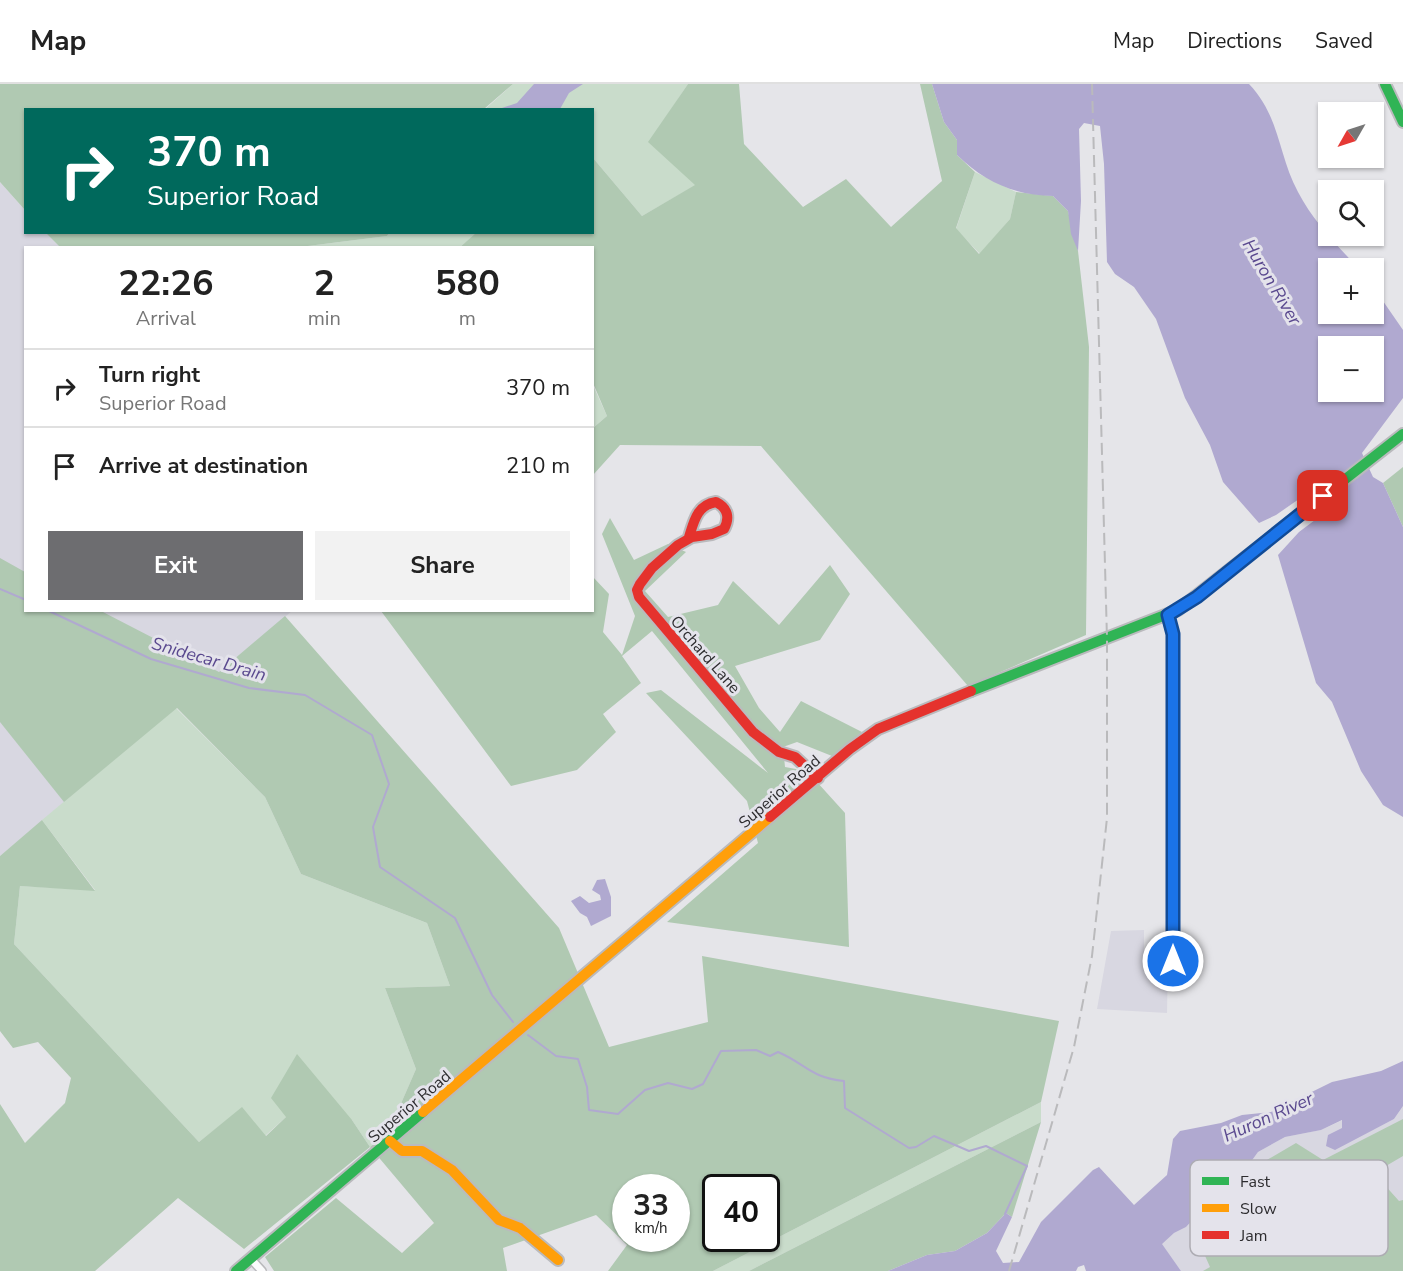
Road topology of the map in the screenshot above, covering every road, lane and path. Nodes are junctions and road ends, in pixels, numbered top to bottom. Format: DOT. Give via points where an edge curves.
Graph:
graph roads {
  1 [pos="1384,84"];
  2 [pos="1403,122"];
  3 [pos="1403,434"];
  4 [pos="689,537"];
  5 [pos="1168,615"];
  6 [pos="818,778"];
  7 [pos="1173,961"];
  8 [pos="390,1141"];
  9 [pos="251,1259"];
  10 [pos="558,1260"];
  11 [pos="236,1271"];
  12 [pos="262,1271"];
  1 -- 2 [label="main road"];
  3 -- 5 [label="main road, Superior Road" via="1197,597"];
  4 -- 6 [label="main road, Orchard Lane" via="643,578 637,590 639,597 753,732 779,752 795,757"];
  5 -- 6 [label="main road, Superior Road" via="878,729"];
  5 -- 7 [label="main road" via="1173,634"];
  6 -- 8 [label="main road, Superior Road"];
  8 -- 9 [label="main road, Superior Road"];
  8 -- 10 [label="main road" via="398,1151 422,1151 452,1170 499,1220 520,1228"];
  9 -- 11 [label="main road, Superior Road"];
  9 -- 12 [label="street"];
}
